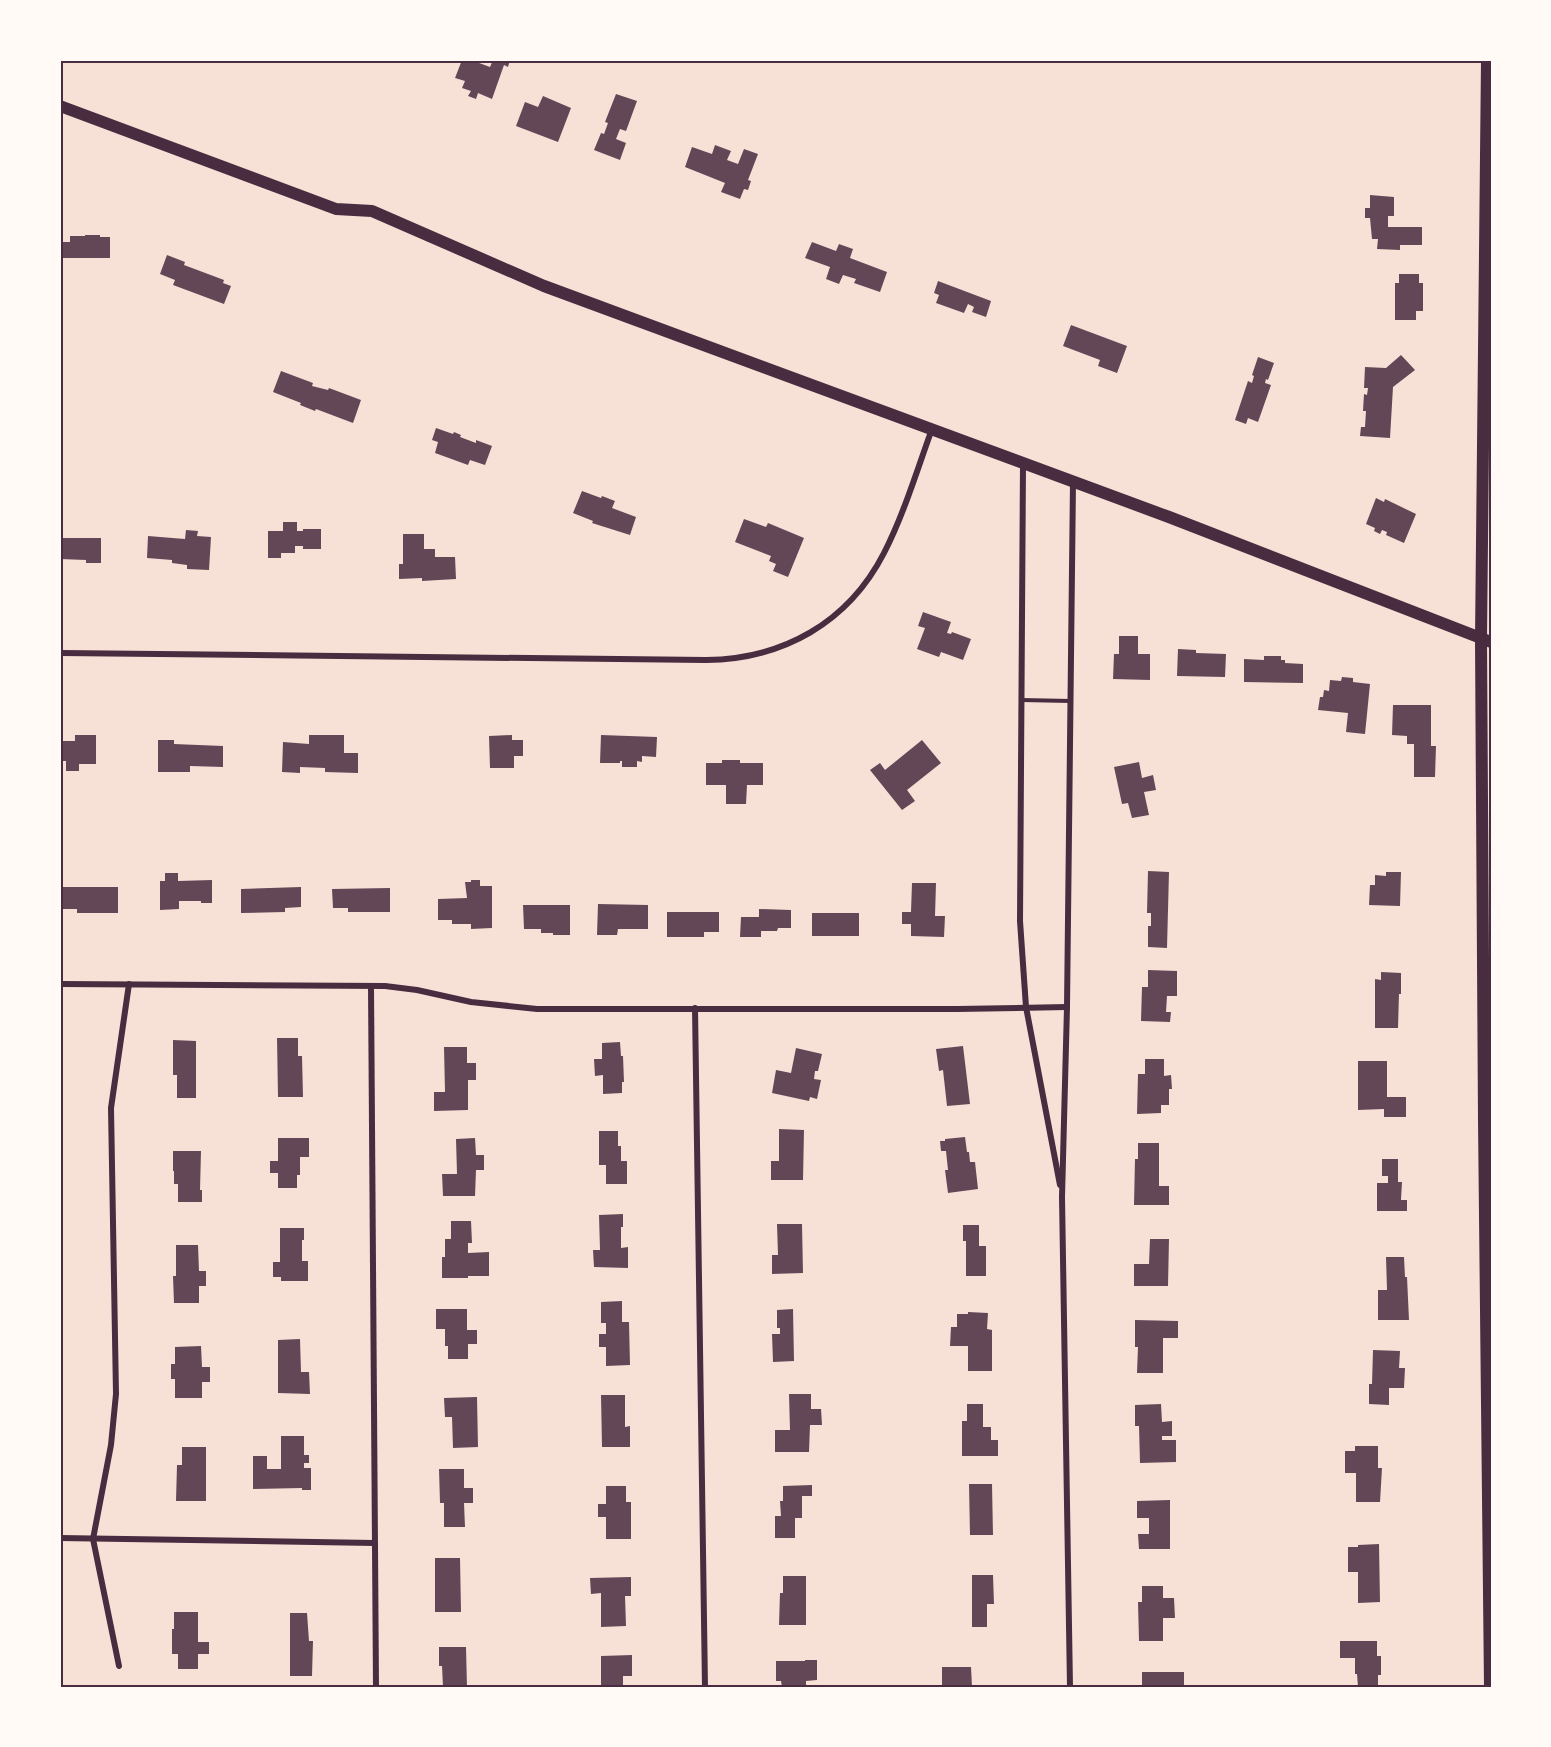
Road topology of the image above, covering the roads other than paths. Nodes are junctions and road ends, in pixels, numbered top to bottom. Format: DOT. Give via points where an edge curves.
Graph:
graph roads {
  1 [pos="1487,60"];
  2 [pos="60,106"];
  3 [pos="932,429"];
  4 [pos="1023,462"];
  5 [pos="1073,481"];
  6 [pos="1486,641"];
  7 [pos="60,653"];
  8 [pos="1021,700"];
  9 [pos="1071,701"];
  10 [pos="60,984"];
  11 [pos="129,984"];
  12 [pos="371,986"];
  13 [pos="1026,1007"];
  14 [pos="1067,1007"];
  15 [pos="695,1008"];
  16 [pos="1062,1197"];
  17 [pos="60,1538"];
  18 [pos="93,1539"];
  19 [pos="375,1543"];
  20 [pos="119,1666"];
  21 [pos="376,1687"];
  22 [pos="705,1687"];
  23 [pos="1070,1687"];
  24 [pos="1490,1687"];
  1 -- 6 [label="main road"];
  2 -- 3 [label="main road" via="336,208 372,212 544,286"];
  3 -- 4 [label="main road"];
  3 -- 7 [label="street" via="892,537 862,588 819,628 765,652 706,660"];
  4 -- 5 [label="main road"];
  4 -- 8 [label="street"];
  5 -- 6 [label="main road"];
  5 -- 9 [label="street"];
  6 -- 24 [label="main road" via="1484,1109"];
  8 -- 9 [label="lane"];
  8 -- 13 [label="street" via="1019,893"];
  9 -- 14 [label="street"];
  10 -- 11 [label="street"];
  11 -- 12 [label="street"];
  11 -- 18 [label="street" via="111,1108 116,1394 111,1445"];
  12 -- 15 [label="street" via="407,988 471,1002 537,1010"];
  12 -- 19 [label="street"];
  13 -- 14 [label="street"];
  13 -- 15 [label="street"];
  13 -- 16 [label="street"];
  14 -- 16 [label="street"];
  15 -- 22 [label="street"];
  16 -- 23 [label="street"];
  17 -- 18 [label="street"];
  18 -- 19 [label="street"];
  18 -- 20 [label="street"];
  19 -- 21 [label="street"];
}
